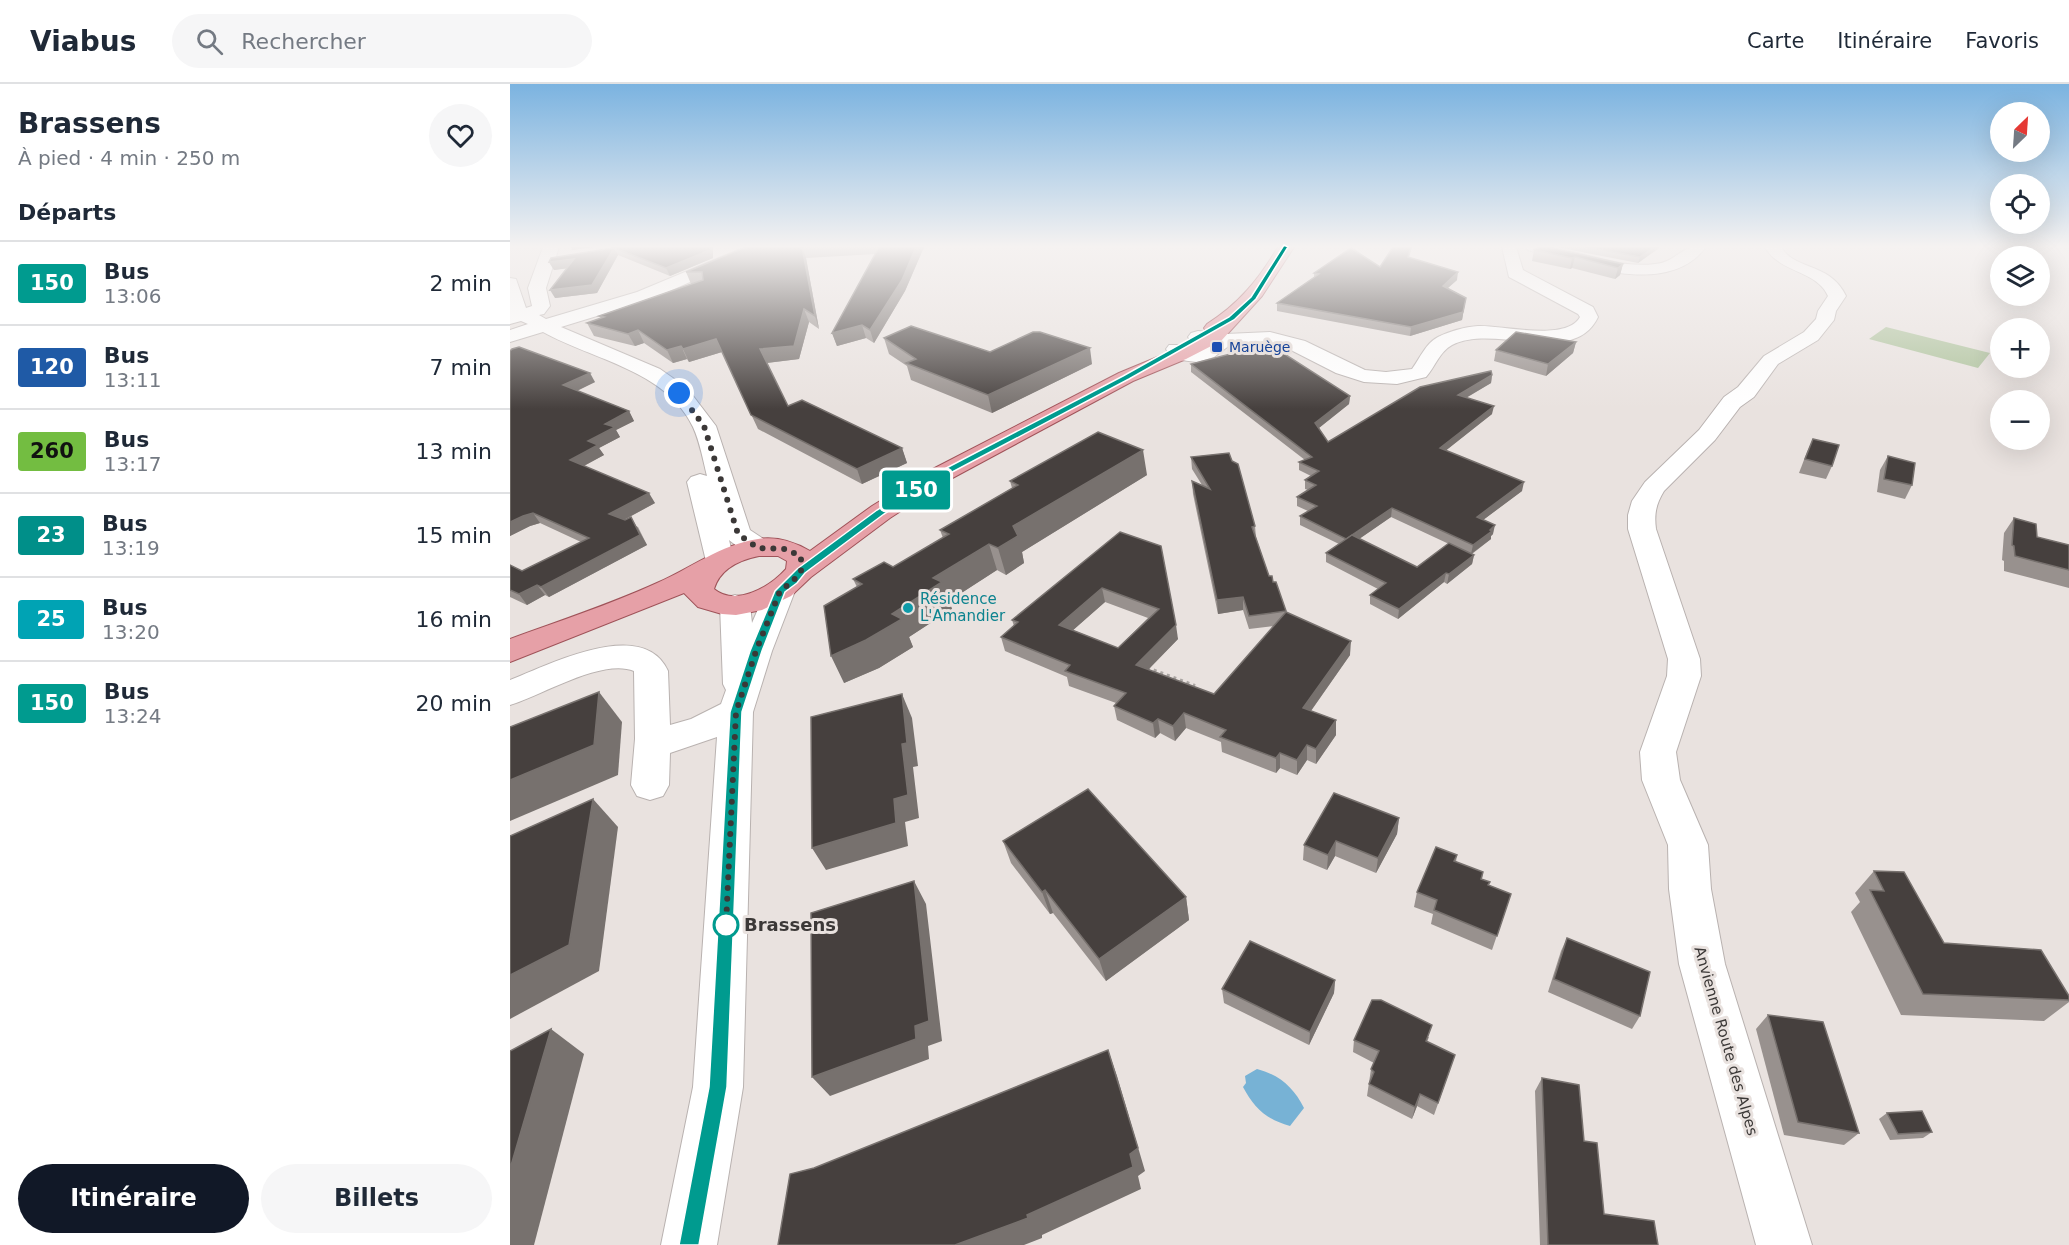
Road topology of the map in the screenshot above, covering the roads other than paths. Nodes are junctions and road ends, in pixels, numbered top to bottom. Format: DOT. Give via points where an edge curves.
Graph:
graph roads {
  1 [pos="515,301"];
  2 [pos="540,301"];
  3 [pos="620,301"];
  4 [pos="1250,301"];
  5 [pos="1568,301"];
  6 [pos="1834,301"];
  7 [pos="519,324"];
  8 [pos="1211,338"];
  9 [pos="1178,352"];
  10 [pos="758,548"];
  11 [pos="715,564"];
  12 [pos="789,570"];
  13 [pos="720,602"];
  14 [pos="576,627"];
  15 [pos="510,651"];
  16 [pos="510,693"];
  17 [pos="737,715"];
  18 [pos="689,1245"];
  19 [pos="1784,1245"];
  1 -- 7 [label="street"];
  2 -- 7 [label="street" via="538,310"];
  3 -- 7 [label="street"];
  4 -- 8 [label="main road"];
  5 -- 8 [label="street" via="1590,317 1577,332 1460,335 1436,348 1419,373 1391,379 1353,373 1286,340"];
  6 -- 19 [label="street, Anvienne Route des Alpes" via="1811,336 1771,360 1707,435 1654,487 1641,515 1642,529 1684,659 1684,676 1658,752 1661,780 1688,845 1701,964"];
  7 -- 10 [label="street" via="653,373 679,393 704,426 738,534"];
  7 -- 11 [label="street" via="560,346 635,376 675,412 694,457"];
  8 -- 9 [label="street" via="1217,348 1207,354 1199,357"];
  9 -- 12 [label="main road" via="936,477"];
  10 -- 11 [label="main road"];
  10 -- 12 [label="main road"];
  11 -- 13 [label="main road" via="700,579 698,591"];
  11 -- 14 [label="main road" via="667,590"];
  12 -- 13 [label="main road" via="759,600"];
  12 -- 17 [label="street" via="756,651"];
  13 -- 14 [label="main road"];
  13 -- 17 [label="street"];
  14 -- 15 [label="main road"];
  16 -- 17 [label="street" via="597,658 628,656 648,664 651,764"];
  17 -- 18 [label="street" via="718,1087"];
}
